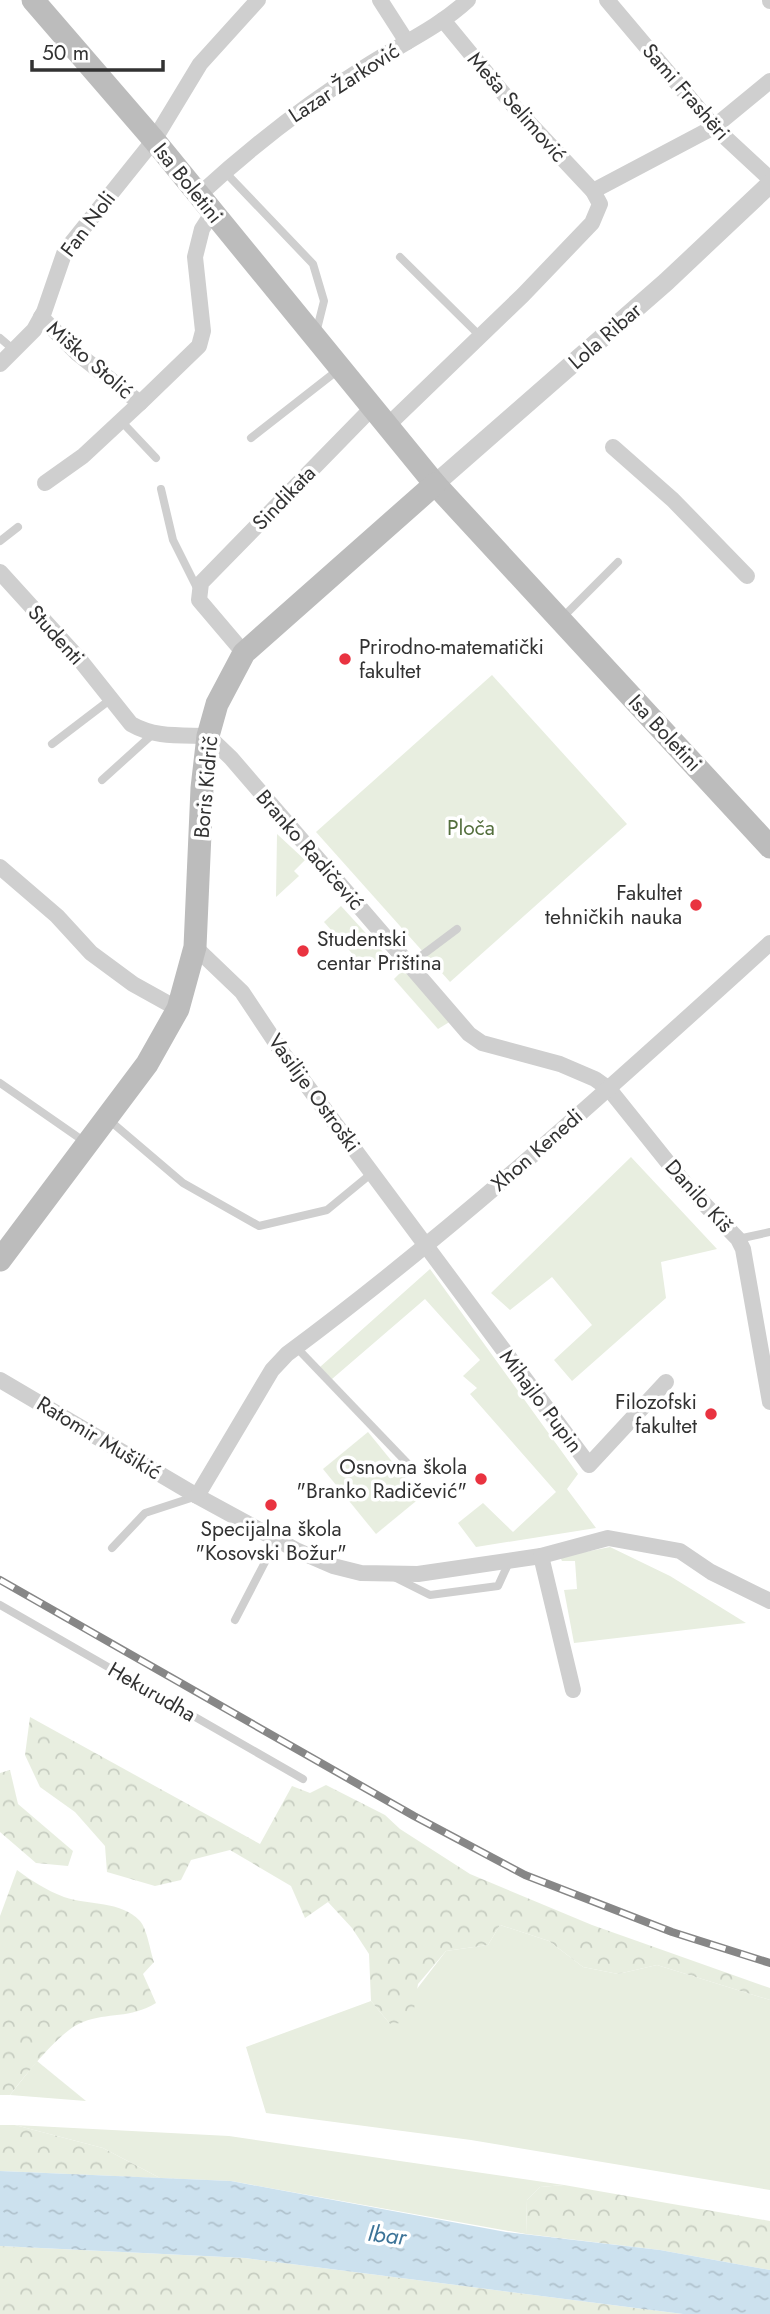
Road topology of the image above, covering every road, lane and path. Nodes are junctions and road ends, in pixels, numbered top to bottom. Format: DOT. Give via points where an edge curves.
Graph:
graph roads {
  1 [pos="33,0"];
  2 [pos="258,0"];
  3 [pos="380,0"];
  4 [pos="468,0"];
  5 [pos="607,0"];
  6 [pos="443,20"];
  7 [pos="407,42"];
  8 [pos="770,81"];
  9 [pos="714,127"];
  10 [pos="154,140"];
  11 [pos="225,172"];
  12 [pos="770,181"];
  13 [pos="593,191"];
  14 [pos="206,204"];
  15 [pos="400,257"];
  16 [pos="41,317"];
  17 [pos="314,337"];
  18 [pos="480,337"];
  19 [pos="0,338"];
  20 [pos="14,350"];
  21 [pos="0,364"];
  22 [pos="341,368"];
  23 [pos="140,403"];
  24 [pos="373,407"];
  25 [pos="121,421"];
  26 [pos="388,425"];
  27 [pos="250,438"];
  28 [pos="613,447"];
  29 [pos="156,458"];
  30 [pos="45,483"];
  31 [pos="435,484"];
  32 [pos="161,489"];
  33 [pos="18,527"];
  34 [pos="0,541"];
  35 [pos="618,562"];
  36 [pos="0,572"];
  37 [pos="747,576"];
  38 [pos="199,590"];
  39 [pos="560,620"];
  40 [pos="244,653"];
  41 [pos="111,699"];
  42 [pos="154,733"];
  43 [pos="208,736"];
  44 [pos="52,744"];
  45 [pos="102,780"];
  46 [pos="770,847"];
  47 [pos="0,867"];
  48 [pos="457,929"];
  49 [pos="770,943"];
  50 [pos="195,947"];
  51 [pos="410,965"];
  52 [pos="178,1009"];
  53 [pos="0,1083"];
  54 [pos="609,1089"];
  55 [pos="106,1118"];
  56 [pos="87,1144"];
  57 [pos="372,1173"];
  58 [pos="770,1232"];
  59 [pos="738,1239"];
  60 [pos="426,1246"];
  61 [pos="0,1260"];
  62 [pos="296,1347"];
  63 [pos="0,1380"];
  64 [pos="666,1382"];
  65 [pos="770,1402"];
  66 [pos="411,1467"];
  67 [pos="197,1496"];
  68 [pos="276,1539"];
  69 [pos="111,1548"];
  70 [pos="541,1556"];
  71 [pos="510,1560"];
  72 [pos="392,1576"];
  73 [pos="770,1601"];
  74 [pos="0,1605"];
  75 [pos="235,1620"];
  76 [pos="573,1690"];
  77 [pos="303,1779"];
  1 -- 10 [label="main road, Isa Boletini"];
  2 -- 10 [label="street, Fan Noli" via="200,64"];
  3 -- 7 [label="street"];
  4 -- 6 [label="street, Lazar Žarković"];
  5 -- 9 [label="street, Sami Frashëri"];
  6 -- 7 [label="street, Lazar Žarković"];
  6 -- 13 [label="street, Meša Selimović" via="517,110"];
  7 -- 11 [label="street, Lazar Žarković" via="303,108"];
  8 -- 9 [label="street"];
  9 -- 12 [label="street, Sami Frashëri"];
  9 -- 13 [label="street"];
  10 -- 14 [label="main road, Isa Boletini"];
  10 -- 16 [label="street, Fan Noli" via="65,251"];
  11 -- 14 [label="street, Lazar Žarković"];
  11 -- 17 [label="lane" via="313,264 324,301"];
  12 -- 31 [label="street, Lola Ribar" via="656,291"];
  13 -- 18 [label="street" via="600,204 592,223"];
  14 -- 17 [label="main road, Isa Boletini"];
  14 -- 23 [label="street, Miško Stolić" via="195,257 203,331 199,346"];
  15 -- 18 [label="lane"];
  16 -- 20 [label="street, Fan Noli"];
  16 -- 23 [label="street, Miško Stolić" via="78,354"];
  17 -- 22 [label="main road, Isa Boletini"];
  18 -- 26 [label="street"];
  19 -- 20 [label="lane"];
  20 -- 21 [label="street, Fan Noli"];
  22 -- 24 [label="main road, Isa Boletini"];
  22 -- 27 [label="lane"];
  23 -- 25 [label="street, Miško Stolić"];
  24 -- 26 [label="main road, Isa Boletini"];
  24 -- 38 [label="street, Sindikata"];
  25 -- 29 [label="lane, Miško Stolić"];
  25 -- 30 [label="street, Miško Stolić"];
  26 -- 31 [label="main road, Isa Boletini"];
  28 -- 37 [label="street"];
  31 -- 39 [label="main road, Isa Boletini"];
  31 -- 40 [label="main road, Boris Kidrič"];
  32 -- 38 [label="lane" via="173,540"];
  33 -- 34 [label="lane"];
  35 -- 39 [label="lane"];
  36 -- 41 [label="street, Studenti"];
  38 -- 40 [label="street" via="199,600"];
  39 -- 46 [label="main road, Isa Boletini"];
  40 -- 43 [label="main road, Boris Kidrič" via="217,704"];
  41 -- 42 [label="street, Studenti" via="131,724"];
  41 -- 44 [label="lane"];
  42 -- 43 [label="street, Studenti"];
  42 -- 45 [label="lane"];
  43 -- 50 [label="main road, Boris Kidrič" via="201,788"];
  43 -- 51 [label="street, Branko Radičević"];
  47 -- 52 [label="street" via="57,916 91,953"];
  48 -- 51 [label="lane"];
  49 -- 54 [label="street, Xhon Kenedi"];
  50 -- 52 [label="main road, Boris Kidrič"];
  50 -- 57 [label="street, Vasilije Ostroški" via="242,992"];
  51 -- 54 [label="street, Branko Radičević" via="482,1043 561,1065"];
  52 -- 55 [label="main road, Boris Kidrič" via="147,1064"];
  53 -- 56 [label="lane"];
  54 -- 59 [label="street, Danilo Kiš" via="686,1185"];
  54 -- 60 [label="street, Xhon Kenedi"];
  55 -- 56 [label="main road, Boris Kidrič"];
  55 -- 57 [label="lane" via="183,1183 259,1226 327,1210"];
  56 -- 61 [label="main road, Boris Kidrič"];
  57 -- 60 [label="street, Vasilije Ostroški"];
  58 -- 59 [label="lane"];
  59 -- 65 [label="street, Danilo Kiš"];
  60 -- 62 [label="street, Xhon Kenedi"];
  60 -- 64 [label="street, Mihajlo Pupin" via="589,1465"];
  62 -- 66 [label="lane"];
  62 -- 67 [label="street, Xhon Kenedi" via="271,1370"];
  63 -- 67 [label="street, Ratomir Mušikić"];
  67 -- 68 [label="street, Ratomir Mušikić"];
  67 -- 69 [label="lane, Ratomir Mušikić" via="145,1513"];
  68 -- 72 [label="street, Ratomir Mušikić" via="332,1566"];
  68 -- 75 [label="lane"];
  70 -- 71 [label="street, Ratomir Mušikić"];
  70 -- 73 [label="street, Ratomir Mušikić" via="608,1538 645,1543 680,1551 711,1573"];
  70 -- 76 [label="street"];
  71 -- 72 [label="street, Ratomir Mušikić"];
  71 -- 72 [label="lane, Ratomir Mušikić" via="498,1586 430,1595"];
  74 -- 77 [label="lane, Hekurudha"];
}
